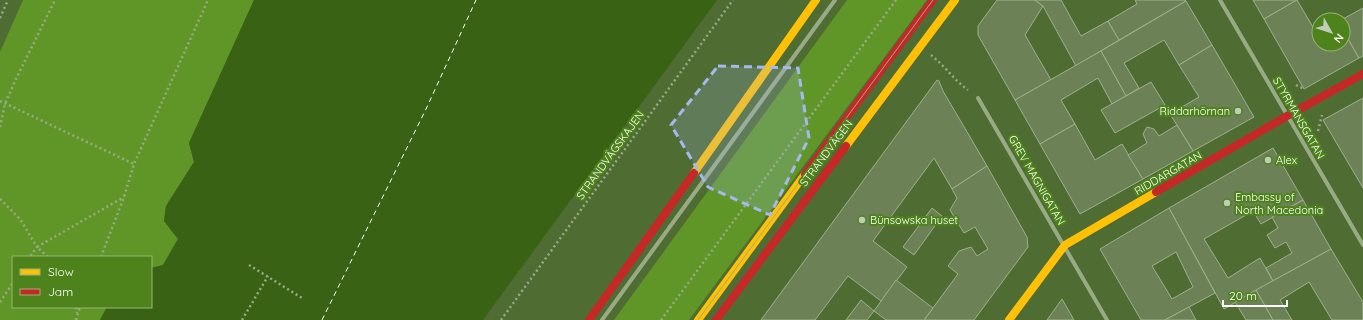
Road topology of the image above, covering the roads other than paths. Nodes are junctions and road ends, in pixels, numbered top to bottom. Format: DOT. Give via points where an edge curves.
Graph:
graph roads {
  1 [pos="816,0"];
  2 [pos="835,0"];
  3 [pos="933,0"];
  4 [pos="955,0"];
  5 [pos="1220,0"];
  6 [pos="1363,74"];
  7 [pos="978,98"];
  8 [pos="1287,116"];
  9 [pos="1363,244"];
  10 [pos="1065,245"];
  11 [pos="589,320"];
  12 [pos="602,320"];
  13 [pos="698,320"];
  14 [pos="716,320"];
  15 [pos="1009,320"];
  16 [pos="1107,320"];
  1 -- 11 [label="street"];
  2 -- 12 [label="street"];
  3 -- 13 [label="street, STRANDVÄGEN"];
  4 -- 14 [label="street, STRANDVÄGEN"];
  5 -- 8 [label="street, STYRMANSGATAN"];
  6 -- 8 [label="street, RIDDARGATAN"];
  7 -- 10 [label="street, GREV MAGNIGATAN"];
  8 -- 9 [label="street, STYRMANSGATAN"];
  8 -- 10 [label="street, RIDDARGATAN"];
  10 -- 15 [label="street, RIDDARGATAN"];
  10 -- 16 [label="street, GREV MAGNIGATAN"];
}
